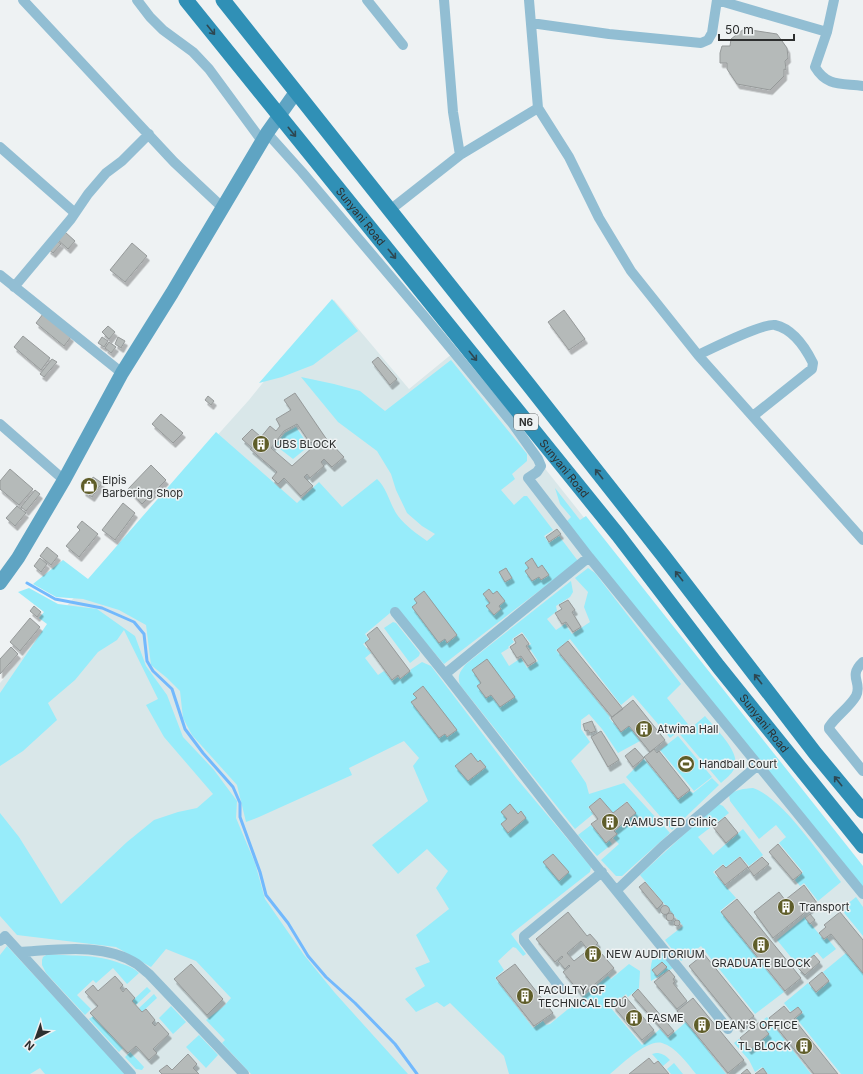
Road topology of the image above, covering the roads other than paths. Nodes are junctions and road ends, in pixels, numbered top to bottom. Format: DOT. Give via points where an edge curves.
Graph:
graph roads {
  1 [pos="22,0"];
  2 [pos="137,0"];
  3 [pos="186,0"];
  4 [pos="223,0"];
  5 [pos="367,0"];
  6 [pos="444,0"];
  7 [pos="529,0"];
  8 [pos="717,0"];
  9 [pos="834,0"];
  10 [pos="531,23"];
  11 [pos="827,32"];
  12 [pos="403,45"];
  13 [pos="863,86"];
  14 [pos="296,92"];
  15 [pos="538,108"];
  16 [pos="279,116"];
  17 [pos="149,134"];
  18 [pos="265,137"];
  19 [pos="0,147"];
  20 [pos="460,155"];
  21 [pos="223,208"];
  22 [pos="390,210"];
  23 [pos="75,213"];
  24 [pos="0,275"];
  25 [pos="14,286"];
  26 [pos="698,355"];
  27 [pos="122,373"];
  28 [pos="753,416"];
  29 [pos="0,424"];
  30 [pos="64,480"];
  31 [pos="863,540"];
  32 [pos="589,557"];
  33 [pos="0,583"];
  34 [pos="395,612"];
  35 [pos="863,662"];
  36 [pos="445,674"];
  37 [pos="815,753"];
  38 [pos="758,765"];
  39 [pos="863,771"];
  40 [pos="814,785"];
  41 [pos="863,811"];
  42 [pos="863,846"];
  43 [pos="602,872"];
  44 [pos="617,890"];
  45 [pos="863,894"];
  46 [pos="0,941"];
  47 [pos="20,952"];
  48 [pos="561,990"];
  49 [pos="728,1029"];
  50 [pos="131,1074"];
  51 [pos="244,1074"];
  1 -- 17 [label="street"];
  2 -- 18 [label="street" via="163,30 193,52 209,69"];
  3 -- 16 [label="main road, Sunyani Road / N6, one-way"];
  4 -- 14 [label="main road, N6"];
  5 -- 12 [label="street"];
  6 -- 20 [label="street" via="453,112"];
  7 -- 10 [label="street"];
  8 -- 10 [label="street" via="712,33 708,40 701,43"];
  8 -- 11 [label="street"];
  9 -- 11 [label="street"];
  10 -- 15 [label="street"];
  11 -- 13 [label="street" via="815,67 819,74 829,82"];
  14 -- 16 [label="street"];
  14 -- 22 [label="main road, N6"];
  15 -- 20 [label="street"];
  15 -- 26 [label="street" via="569,158 599,218 631,271"];
  16 -- 18 [label="street"];
  16 -- 40 [label="main road, Sunyani Road / N6, one-way" via="618,535 718,666"];
  17 -- 21 [label="street" via="174,162"];
  17 -- 23 [label="street" via="106,173"];
  18 -- 21 [label="street"];
  18 -- 32 [label="street" via="307,178 513,424 541,466 528,478"];
  19 -- 23 [label="street"];
  20 -- 22 [label="street"];
  21 -- 27 [label="street"];
  37 -- 22 [label="main road, N6, one-way" via="662,554"];
  23 -- 25 [label="street"];
  24 -- 25 [label="street"];
  25 -- 27 [label="street"];
  26 -- 28 [label="street"];
  26 -- 28 [label="street" via="757,329 773,325 788,330 800,342 813,363 812,369"];
  27 -- 30 [label="street"];
  28 -- 31 [label="street"];
  29 -- 30 [label="street"];
  30 -- 33 [label="street" via="18,558"];
  32 -- 36 [label="street"];
  32 -- 38 [label="street"];
  34 -- 36 [label="street"];
  35 -- 39 [label="street" via="855,674 858,688 856,696 829,727"];
  36 -- 43 [label="street"];
  37 -- 40 [label="main road"];
  41 -- 37 [label="main road, N6, one-way"];
  38 -- 44 [label="street" via="663,846"];
  38 -- 45 [label="street"];
  40 -- 42 [label="main road, Sunyani Road / N6"];
  43 -- 44 [label="street"];
  43 -- 48 [label="street" via="524,936 524,941"];
  44 -- 49 [label="street"];
  46 -- 47 [label="street" via="5,936"];
  47 -- 50 [label="street"];
  47 -- 51 [label="street" via="96,950 118,955 136,964"];
}
